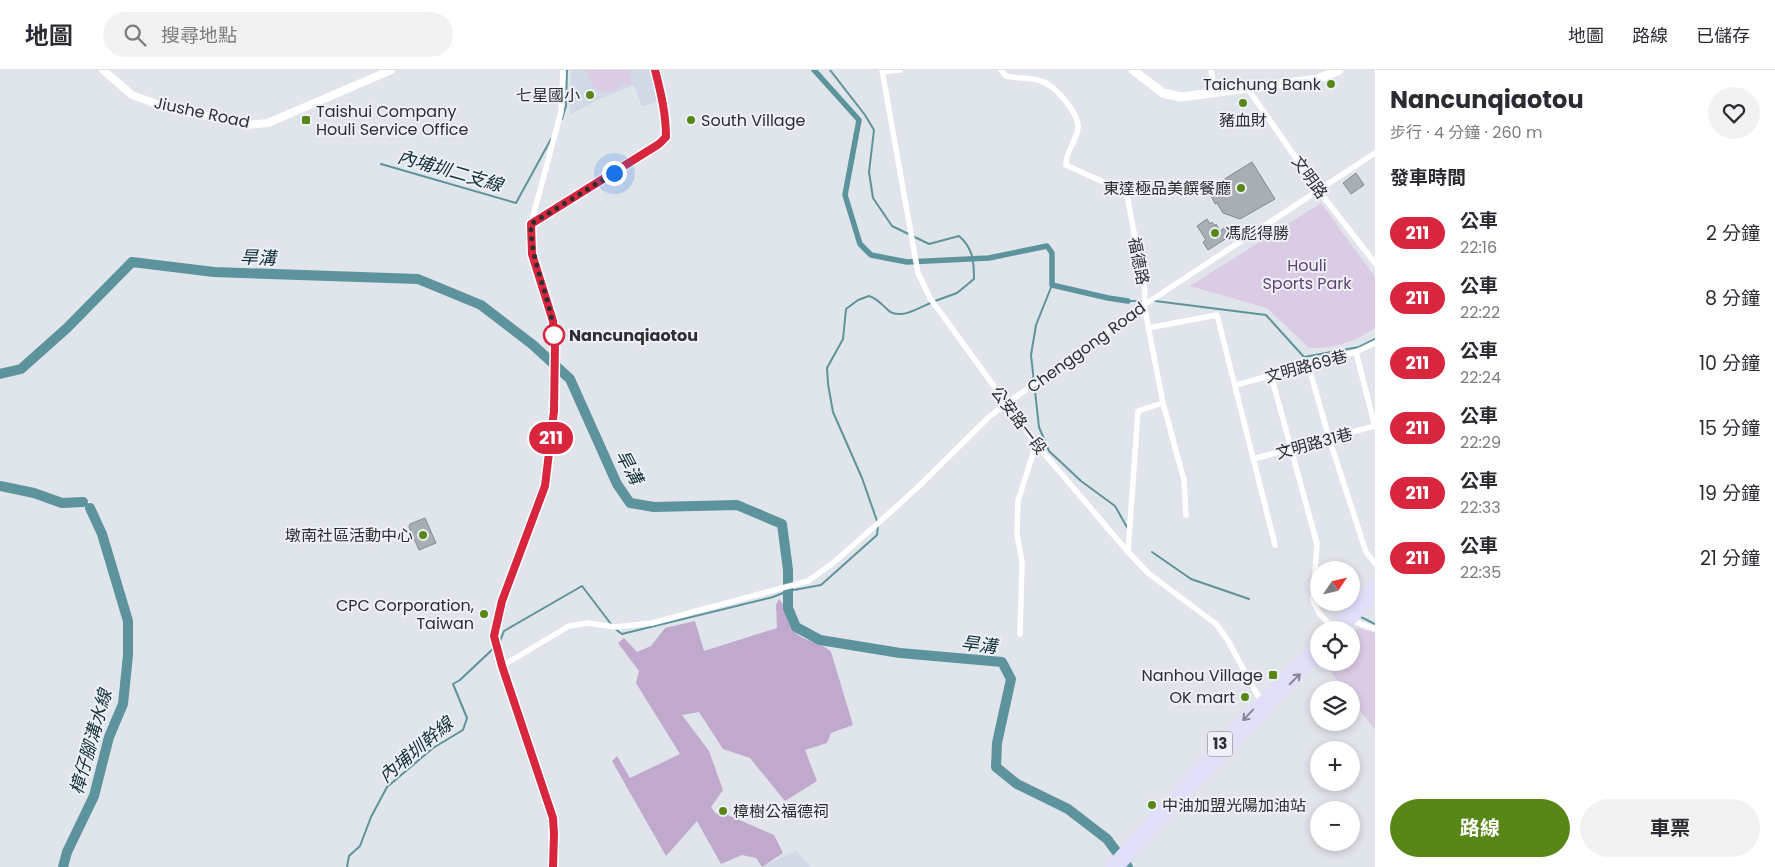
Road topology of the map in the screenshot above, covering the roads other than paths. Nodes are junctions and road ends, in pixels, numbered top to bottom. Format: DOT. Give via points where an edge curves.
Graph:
graph roads {
  1 [pos="103,70"];
  2 [pos="391,70"];
  3 [pos="563,70"];
  4 [pos="655,70"];
  5 [pos="900,70"];
  6 [pos="1001,70"];
  7 [pos="1133,70"];
  8 [pos="1211,70"];
  9 [pos="1339,70"];
  10 [pos="882,71"];
  11 [pos="1248,89"];
  12 [pos="1215,92"];
  13 [pos="1375,153"];
  14 [pos="1319,191"];
  15 [pos="531,224"];
  16 [pos="1375,263"];
  17 [pos="1144,305"];
  18 [pos="1148,328"];
  19 [pos="1375,344"];
  20 [pos="1356,352"];
  21 [pos="1308,364"];
  22 [pos="1271,375"];
  23 [pos="1236,385"];
  24 [pos="1163,403"];
  25 [pos="1006,404"];
  26 [pos="1375,427"];
  27 [pos="1329,438"];
  28 [pos="1036,444"];
  29 [pos="1290,449"];
  30 [pos="1253,460"];
  31 [pos="1186,515"];
  32 [pos="1275,545"];
  33 [pos="1128,552"];
  34 [pos="1375,563"];
  35 [pos="1375,584"];
  36 [pos="1375,596"];
  37 [pos="1348,619"];
  38 [pos="1326,621"];
  39 [pos="1345,621"];
  40 [pos="1375,629"];
  41 [pos="1020,634"];
  42 [pos="1310,652"];
  43 [pos="1310,663"];
  44 [pos="502,666"];
  45 [pos="1264,705"];
  46 [pos="1113,866"];
  47 [pos="553,867"];
  1 -- 2 [label="street, Jiushe Road" via="138,98 247,125 268,122"];
  3 -- 15 [label="street" via="561,112"];
  4 -- 15 [label="street" via="666,120 666,137"];
  5 -- 10 [label="street"];
  6 -- 17 [label="street, 福德路" via="1006,76 1042,81 1054,88 1070,106 1077,121 1078,129 1066,165 1125,193"];
  7 -- 12 [label="main road" via="1163,93 1182,96"];
  8 -- 12 [label="street"];
  9 -- 11 [label="main road" via="1318,79"];
  10 -- 25 [label="street, 公安路一段" via="918,273 930,298"];
  11 -- 12 [label="main road"];
  11 -- 14 [label="street, 文明路"];
  13 -- 14 [label="street, Chenggong Road"];
  14 -- 16 [label="street, 文明路"];
  14 -- 17 [label="street, Chenggong Road"];
  15 -- 44 [label="street" via="532,254 553,321 554,411 545,486 496,620 494,636"];
  17 -- 18 [label="street, 福德路"];
  17 -- 25 [label="street, Chenggong Road"];
  18 -- 23 [label="street" via="1217,315"];
  18 -- 24 [label="street, 福德路"];
  19 -- 20 [label="street, 文明路69巷"];
  20 -- 21 [label="street, 文明路69巷"];
  20 -- 26 [label="street"];
  21 -- 22 [label="street, 文明路69巷"];
  21 -- 27 [label="street"];
  22 -- 23 [label="street, 文明路69巷"];
  22 -- 29 [label="street"];
  23 -- 30 [label="street"];
  24 -- 31 [label="street, 福德路" via="1184,480"];
  24 -- 33 [label="street" via="1138,411"];
  25 -- 28 [label="street, 公安路一段"];
  25 -- 44 [label="street, Chenggong Road" via="911,494 808,581 652,623 615,627 588,623 569,626"];
  26 -- 27 [label="street, 文明路31巷"];
  27 -- 29 [label="street, 文明路31巷"];
  27 -- 34 [label="street" via="1366,552"];
  28 -- 33 [label="street, 公安路一段"];
  28 -- 41 [label="street" via="1018,502 1017,534 1022,562"];
  29 -- 30 [label="street, 文明路31巷"];
  29 -- 38 [label="street" via="1317,544 1312,600"];
  30 -- 32 [label="street"];
  33 -- 45 [label="street, 公安路一段" via="1148,573 1216,624"];
  35 -- 37 [label="main road"];
  36 -- 37 [label="main road"];
  37 -- 39 [label="main road"];
  37 -- 40 [label="street"];
  42 -- 45 [label="main road, 13"];
  45 -- 43 [label="main road, 13, one-way"];
  44 -- 47 [label="street" via="553,818"];
  45 -- 46 [label="main road, 13"];
}
